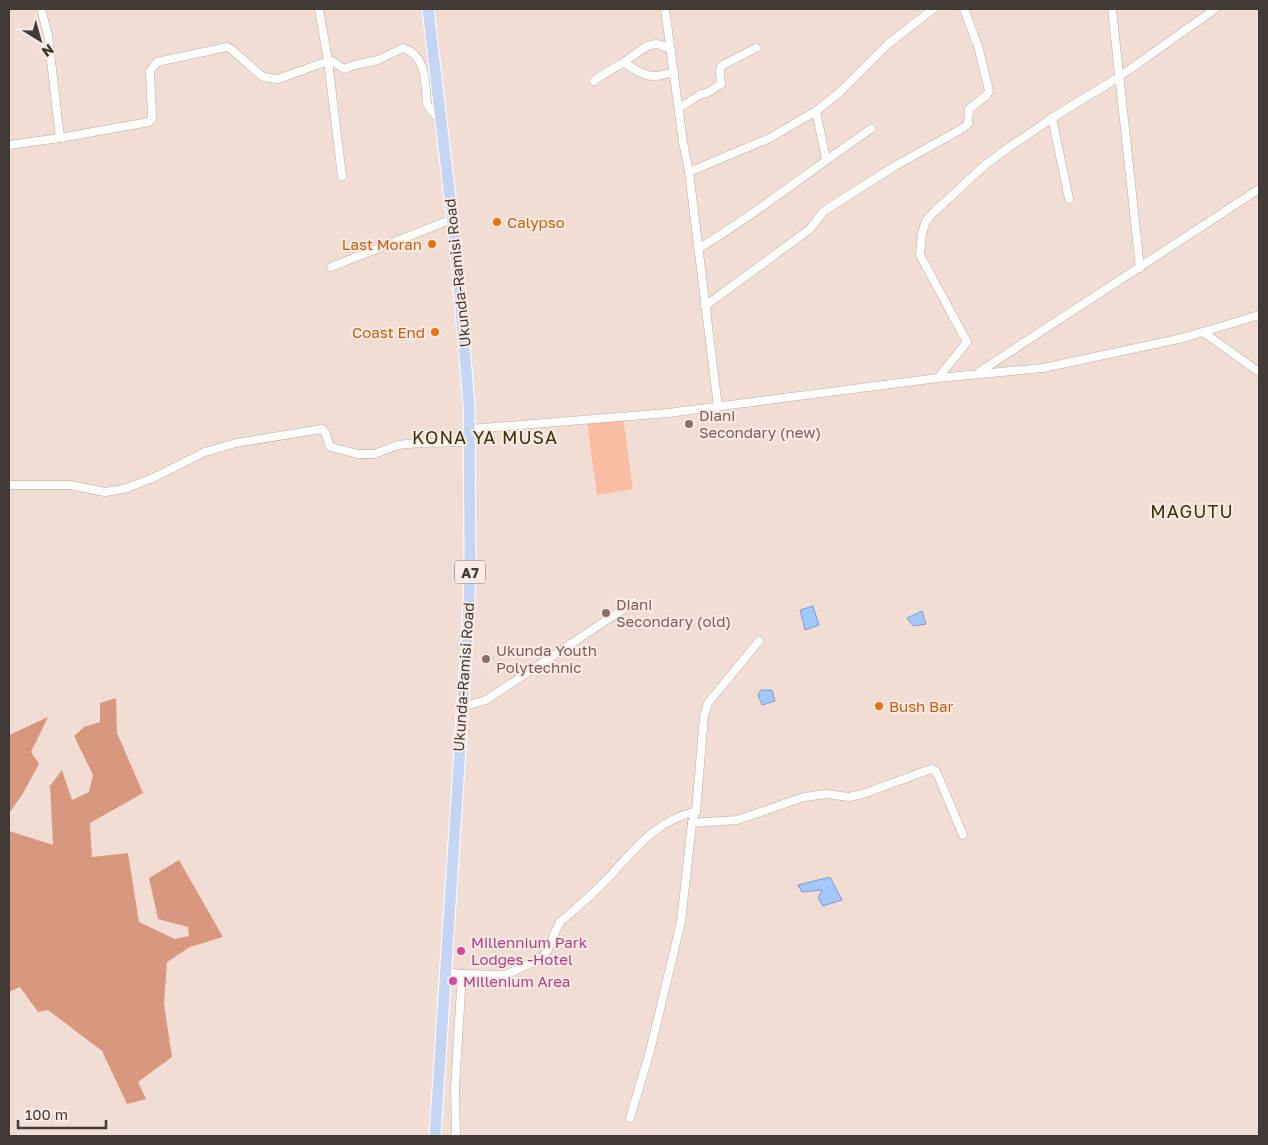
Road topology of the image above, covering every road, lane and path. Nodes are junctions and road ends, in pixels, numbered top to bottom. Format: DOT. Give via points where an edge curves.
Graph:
graph roads {
  1 [pos="41,9"];
  2 [pos="319,9"];
  3 [pos="428,9"];
  4 [pos="665,9"];
  5 [pos="933,9"];
  6 [pos="964,9"];
  7 [pos="1112,9"];
  8 [pos="1215,9"];
  9 [pos="756,48"];
  10 [pos="671,50"];
  11 [pos="328,61"];
  12 [pos="624,62"];
  13 [pos="674,74"];
  14 [pos="1119,77"];
  15 [pos="594,81"];
  16 [pos="679,108"];
  17 [pos="816,111"];
  18 [pos="1052,118"];
  19 [pos="441,121"];
  20 [pos="871,129"];
  21 [pos="60,138"];
  22 [pos="9,145"];
  23 [pos="826,159"];
  24 [pos="689,172"];
  25 [pos="342,176"];
  26 [pos="1259,190"];
  27 [pos="1069,199"];
  28 [pos="452,219"];
  29 [pos="698,249"];
  30 [pos="331,266"];
  31 [pos="1140,268"];
  32 [pos="704,306"];
  33 [pos="1259,315"];
  34 [pos="1203,332"];
  35 [pos="1259,372"];
  36 [pos="977,374"];
  37 [pos="938,378"];
  38 [pos="718,407"];
  39 [pos="470,429"];
  40 [pos="470,442"];
  41 [pos="9,485"];
  42 [pos="634,602"];
  43 [pos="759,641"];
  44 [pos="462,707"];
  45 [pos="696,810"];
  46 [pos="692,823"];
  47 [pos="963,835"];
  48 [pos="444,972"];
  49 [pos="462,974"];
  50 [pos="630,1118"];
  51 [pos="435,1136"];
  52 [pos="456,1136"];
  1 -- 21 [label="street" via="48,35"];
  2 -- 11 [label="street"];
  3 -- 19 [label="highway, Ukunda-Ramisi Road / A7"];
  4 -- 10 [label="street"];
  5 -- 17 [label="street" via="888,44"];
  6 -- 32 [label="street" via="978,46 989,91 970,109 968,124 824,211 810,229"];
  7 -- 14 [label="street"];
  8 -- 14 [label="street"];
  9 -- 16 [label="street" via="721,66 721,84"];
  10 -- 12 [label="street" via="654,44"];
  10 -- 13 [label="street"];
  11 -- 19 [label="street" via="344,69 378,60 403,48 413,51 422,63 427,104"];
  11 -- 21 [label="street" via="278,79 263,77 227,47 157,62 150,71 153,113 149,122"];
  11 -- 25 [label="street"];
  12 -- 13 [label="street" via="650,76"];
  12 -- 15 [label="street"];
  13 -- 16 [label="street"];
  14 -- 18 [label="street"];
  14 -- 31 [label="street"];
  16 -- 24 [label="street"];
  17 -- 23 [label="street"];
  17 -- 24 [label="street" via="770,138"];
  18 -- 27 [label="street"];
  18 -- 37 [label="street" via="985,165 926,221 920,255 967,342"];
  19 -- 28 [label="highway, Ukunda-Ramisi Road / A7"];
  20 -- 23 [label="street"];
  21 -- 22 [label="street"];
  23 -- 29 [label="street"];
  24 -- 29 [label="street"];
  26 -- 31 [label="street"];
  28 -- 30 [label="street"];
  28 -- 39 [label="highway, Ukunda-Ramisi Road / A7"];
  29 -- 32 [label="street"];
  31 -- 36 [label="street"];
  32 -- 38 [label="street"];
  33 -- 34 [label="street"];
  34 -- 35 [label="street"];
  34 -- 36 [label="street" via="1043,368"];
  36 -- 37 [label="street"];
  37 -- 38 [label="street"];
  38 -- 39 [label="street"];
  39 -- 40 [label="highway, Ukunda-Ramisi Road / A7"];
  40 -- 41 [label="street" via="398,445 374,454 358,454 331,447 322,429 228,445 205,452 153,478 105,492 70,485"];
  40 -- 44 [label="highway, Ukunda-Ramisi Road / A7" via="470,570"];
  42 -- 44 [label="street" via="486,700"];
  43 -- 45 [label="street" via="708,703 704,716"];
  44 -- 48 [label="highway, Ukunda-Ramisi Road / A7"];
  45 -- 46 [label="street"];
  45 -- 49 [label="street" via="663,823 645,839 560,922 540,959 505,975"];
  46 -- 47 [label="street" via="737,820 804,797 862,794 931,769 936,771"];
  46 -- 50 [label="street" via="681,922"];
  48 -- 49 [label="street"];
  48 -- 51 [label="highway, Ukunda-Ramisi Road / A7"];
  49 -- 52 [label="street" via="455,1088"];
}
